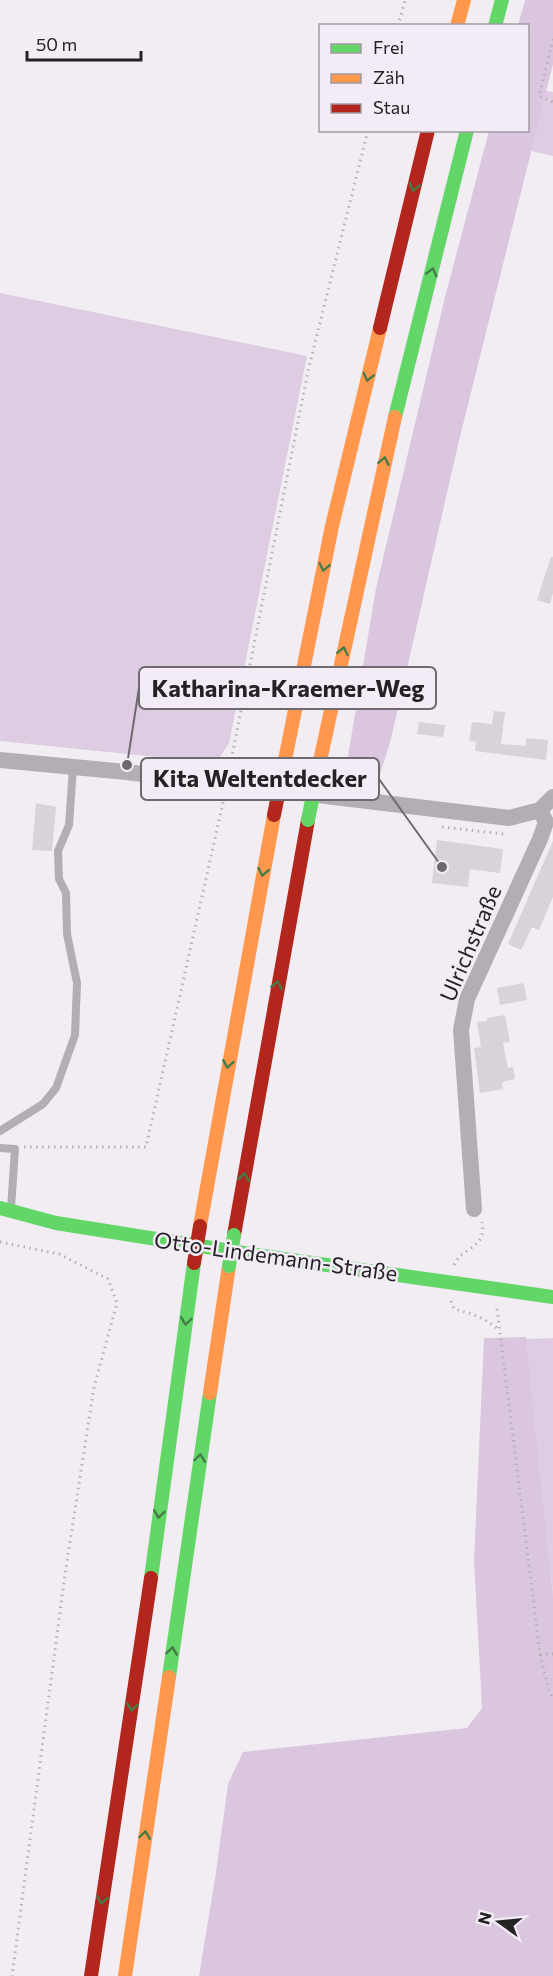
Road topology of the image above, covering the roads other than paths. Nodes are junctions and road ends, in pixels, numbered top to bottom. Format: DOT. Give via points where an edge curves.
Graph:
graph roads {
  1 [pos="464,0"];
  2 [pos="502,0"];
  3 [pos="458,24"];
  4 [pos="496,24"];
  5 [pos="428,132"];
  6 [pos="466,132"];
  7 [pos="0,760"];
  8 [pos="73,766"];
  9 [pos="553,797"];
  10 [pos="546,820"];
  11 [pos="0,1131"];
  12 [pos="0,1148"];
  13 [pos="474,1209"];
  14 [pos="5,1210"];
  15 [pos="553,1296"];
  16 [pos="91,1976"];
  17 [pos="125,1976"];
  1 -- 3 [label="main road"];
  2 -- 4 [label="main road"];
  5 -- 16 [label="main road, one-way, bridge" via="332,526 274,815 194,1263"];
  17 -- 6 [label="main road, one-way, bridge" via="229,1266 274,1000 386,451"];
  7 -- 8 [label="street"];
  8 -- 10 [label="street"];
  8 -- 11 [label="lane" via="69,825 58,851 77,983 75,1035 57,1088 43,1104"];
  9 -- 10 [label="street"];
  10 -- 13 [label="street, Ulrichstraße" via="463,1013"];
  12 -- 14 [label="lane" via="15,1149"];
  14 -- 15 [label="main road, Otto-Lindemann-Straße" via="56,1223 262,1256"];
}
